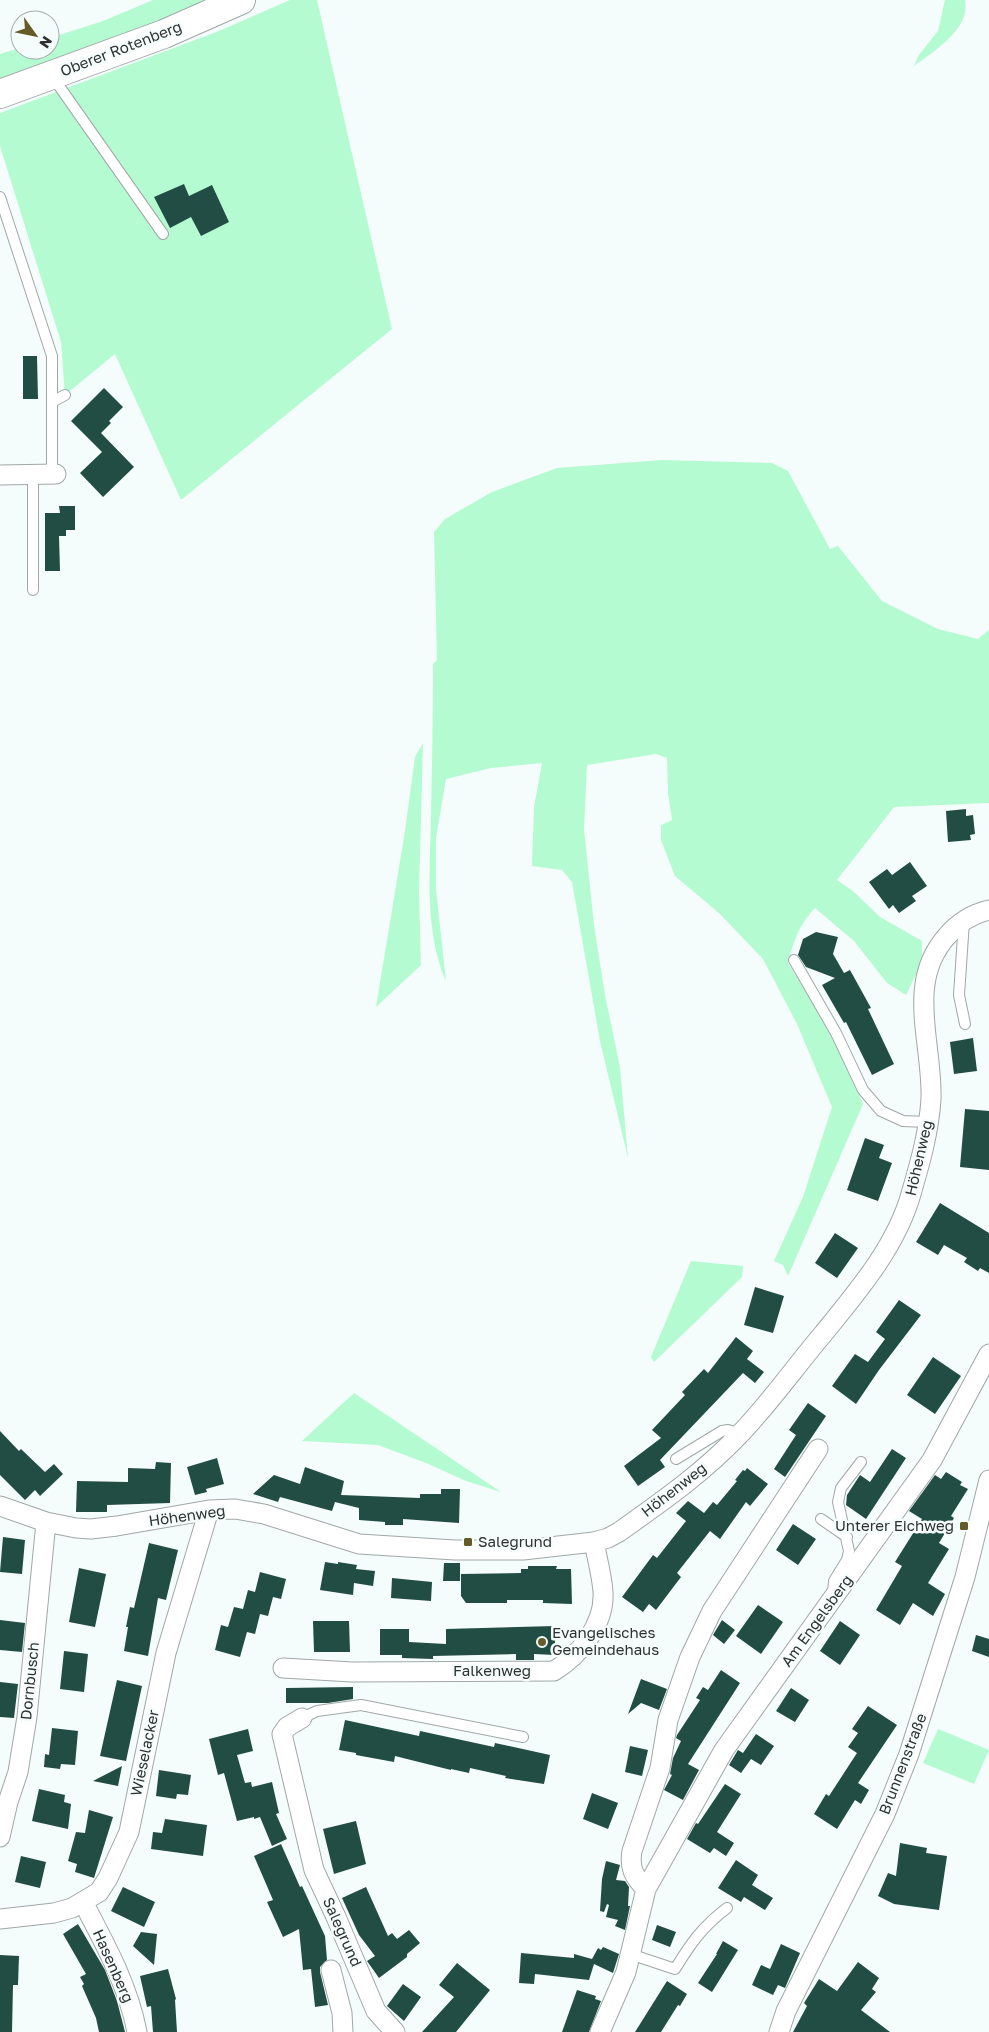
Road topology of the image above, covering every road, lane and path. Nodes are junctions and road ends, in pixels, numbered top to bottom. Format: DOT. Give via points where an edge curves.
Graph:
graph roads {
  1 [pos="241,0"];
  2 [pos="51,76"];
  3 [pos="0,94"];
  4 [pos="0,197"];
  5 [pos="163,234"];
  6 [pos="65,395"];
  7 [pos="52,402"];
  8 [pos="54,474"];
  9 [pos="0,475"];
  10 [pos="33,475"];
  11 [pos="33,590"];
  12 [pos="989,910"];
  13 [pos="964,920"];
  14 [pos="794,960"];
  15 [pos="965,1024"];
  16 [pos="927,1122"];
  17 [pos="989,1354"];
  18 [pos="740,1434"];
  19 [pos="818,1449"];
  20 [pos="676,1459"];
  21 [pos="862,1462"];
  22 [pos="989,1480"];
  23 [pos="0,1506"];
  24 [pos="209,1510"];
  25 [pos="821,1519"];
  26 [pos="46,1522"];
  27 [pos="847,1537"];
  28 [pos="594,1542"];
  29 [pos="832,1600"];
  30 [pos="283,1668"];
  31 [pos="302,1718"];
  32 [pos="523,1737"];
  33 [pos="0,1837"];
  34 [pos="646,1889"];
  35 [pos="83,1902"];
  36 [pos="726,1908"];
  37 [pos="0,1919"];
  38 [pos="630,1954"];
  39 [pos="331,1970"];
  40 [pos="137,2032"];
  41 [pos="343,2032"];
  42 [pos="395,2032"];
  43 [pos="600,2032"];
  44 [pos="779,2032"];
  1 -- 2 [label="street, Oberer Rotenberg" via="164,34"];
  2 -- 3 [label="street, Oberer Rotenberg"];
  2 -- 5 [label="lane"];
  4 -- 7 [label="lane" via="52,356"];
  6 -- 7 [label="lane"];
  7 -- 8 [label="lane"];
  8 -- 10 [label="street"];
  9 -- 10 [label="street"];
  10 -- 11 [label="lane"];
  12 -- 13 [label="street, Höhenweg"];
  13 -- 15 [label="lane" via="959,995"];
  13 -- 16 [label="street, Höhenweg" via="939,944 926,970 923,1012 929,1059"];
  14 -- 16 [label="lane" via="836,1033 863,1090 881,1111 903,1121"];
  16 -- 18 [label="street, Höhenweg" via="908,1204 881,1256 850,1301"];
  17 -- 29 [label="street, Am Engelsberg" via="932,1460"];
  18 -- 20 [label="lane" via="722,1431"];
  18 -- 28 [label="street, Höhenweg" via="691,1480 619,1532"];
  19 -- 34 [label="street" via="712,1611 690,1657 668,1720 660,1768 632,1851 630,1863 635,1878"];
  21 -- 27 [label="lane" via="841,1488 838,1502"];
  22 -- 44 [label="street, Brunnenstraße" via="965,1577 909,1754 885,1814 786,2010"];
  23 -- 26 [label="street, Höhenweg"];
  24 -- 26 [label="street, Höhenweg" via="91,1529"];
  24 -- 28 [label="street, Höhenweg" via="254,1512 359,1544 388,1547 505,1550"];
  24 -- 35 [label="street, Wieselacker" via="166,1653 128,1832 99,1892"];
  25 -- 27 [label="lane"];
  26 -- 33 [label="street, Dornbusch" via="27,1717 18,1772"];
  27 -- 29 [label="lane" via="847,1560 834,1581"];
  28 -- 30 [label="street, Falkenweg" via="603,1593 597,1624 578,1651 554,1671 352,1672"];
  29 -- 34 [label="street, Am Engelsberg" via="724,1750"];
  31 -- 32 [label="lane" via="317,1711 361,1705"];
  31 -- 42 [label="street, Salegrund" via="282,1734 314,1870 376,2011"];
  34 -- 38 [label="street, Am Engelsberg"];
  35 -- 37 [label="street, Wieselacker" via="54,1913"];
  35 -- 40 [label="street, Hasenberg" via="114,1960 132,2007"];
  36 -- 38 [label="lane" via="706,1924 675,1969"];
  38 -- 43 [label="street, Am Engelsberg" via="626,1972"];
  39 -- 41 [label="street, Salegrund" via="342,2013"];
}
